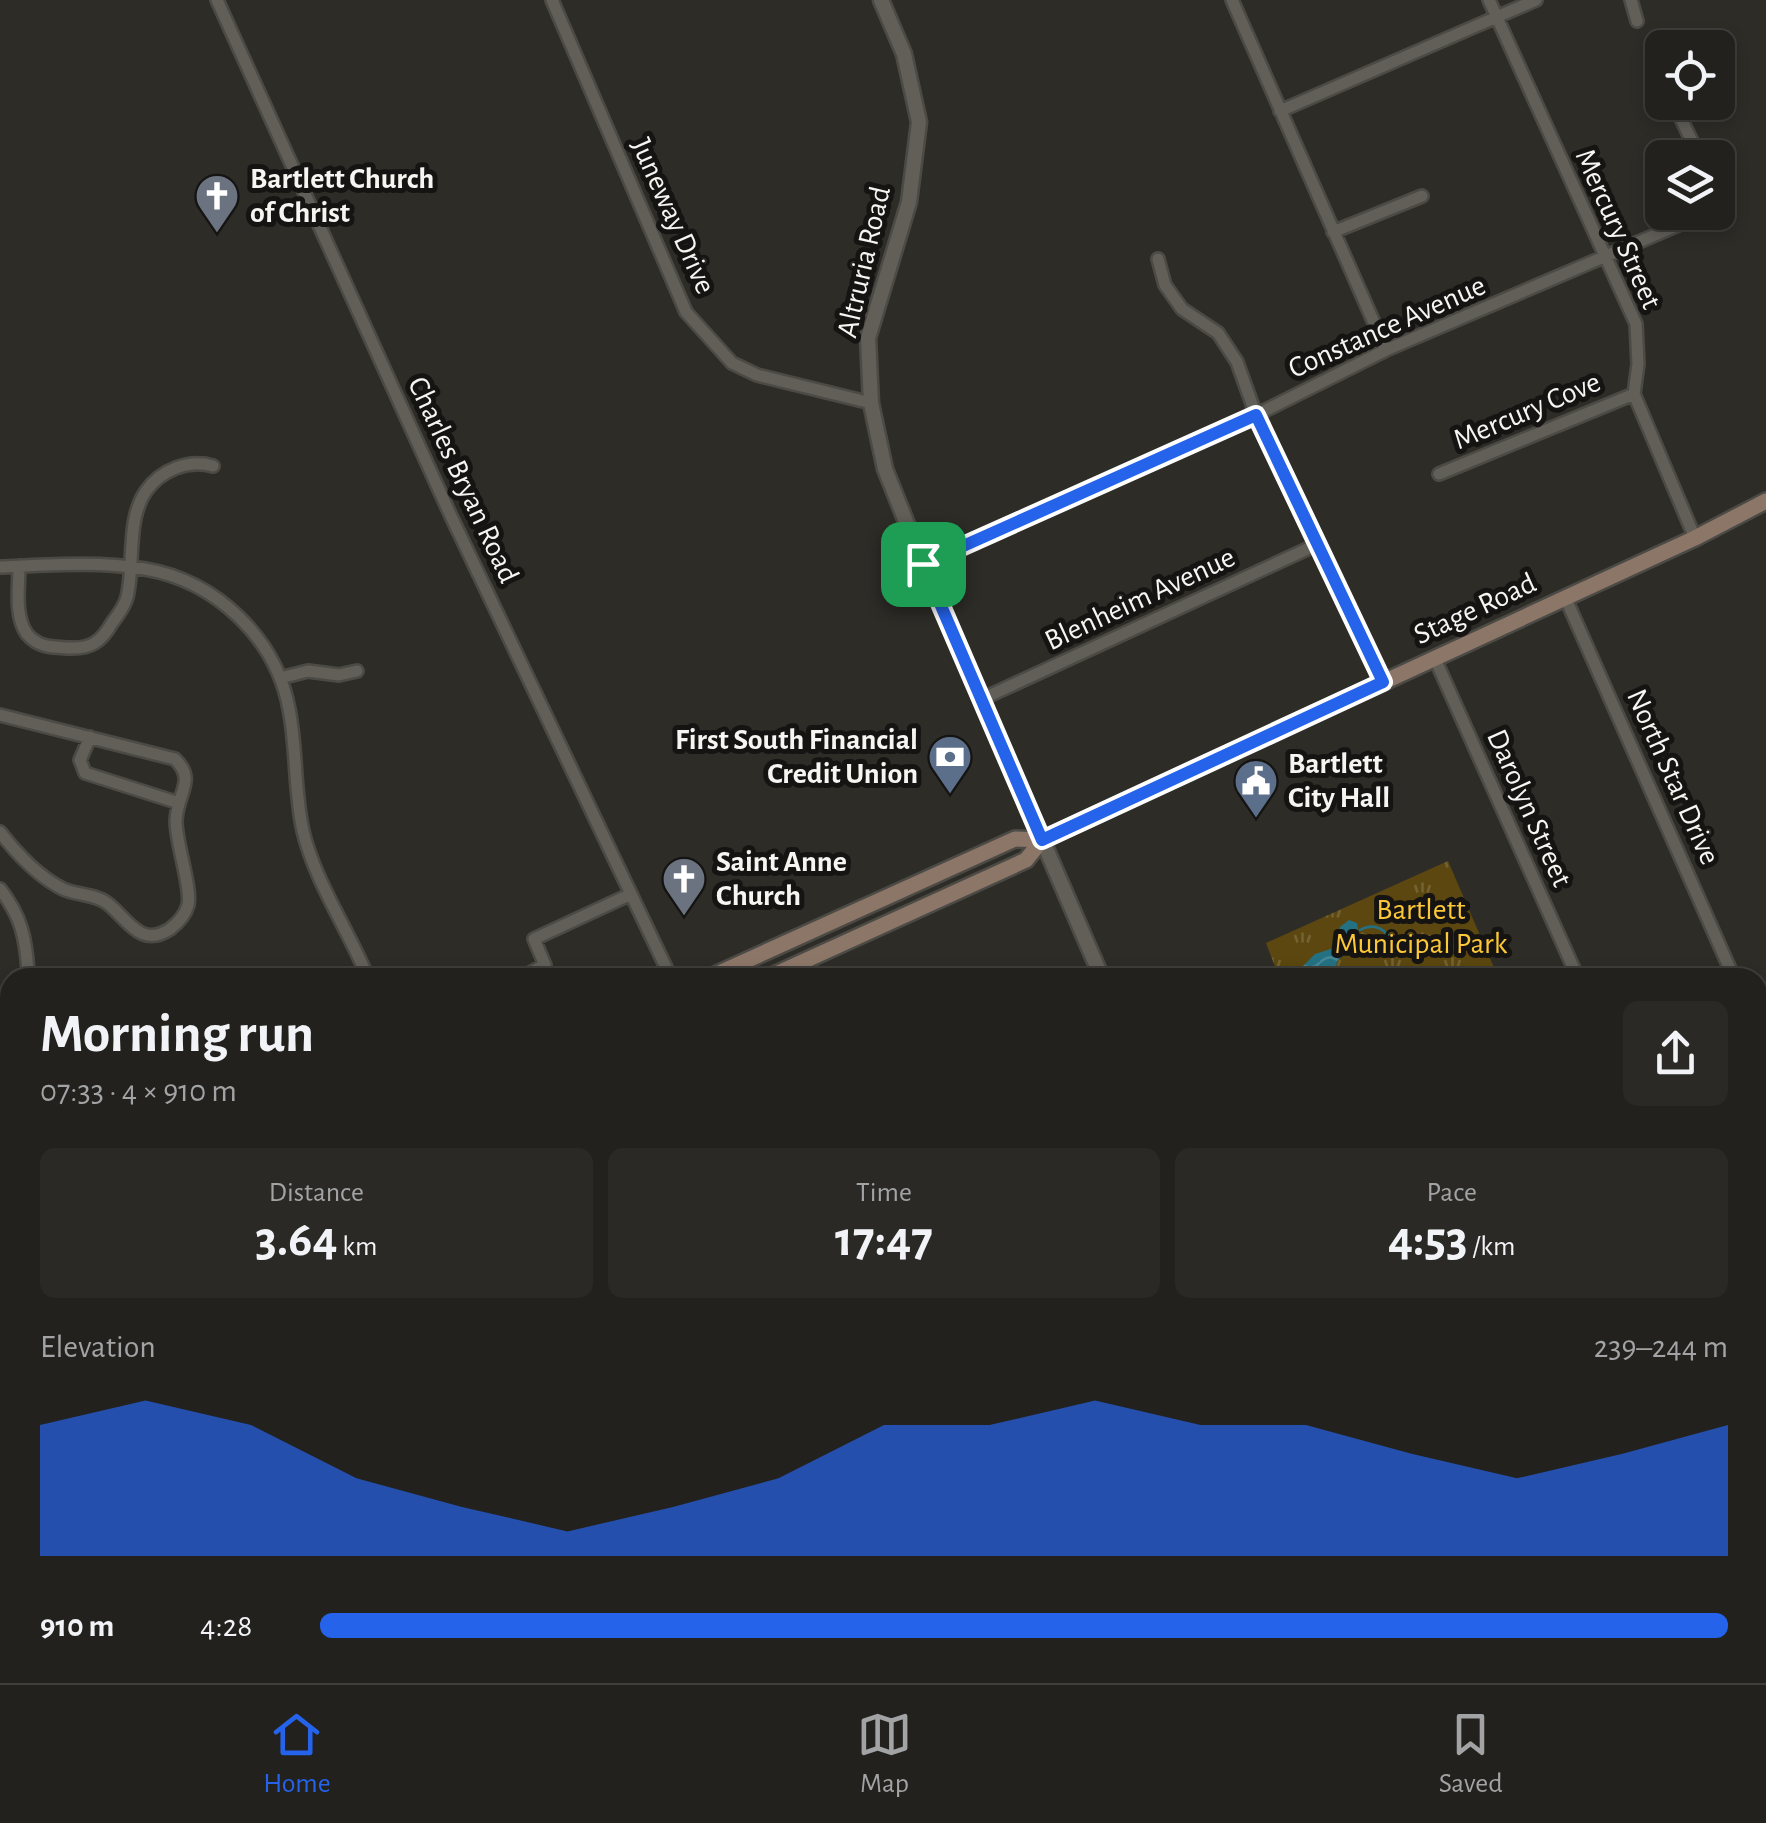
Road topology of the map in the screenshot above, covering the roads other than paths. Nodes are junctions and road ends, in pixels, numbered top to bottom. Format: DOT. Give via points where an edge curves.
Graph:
graph roads {
  1 [pos="217,0"];
  2 [pos="552,0"];
  3 [pos="881,0"];
  4 [pos="1232,0"];
  5 [pos="1489,0"];
  6 [pos="1536,0"];
  7 [pos="1631,0"];
  8 [pos="1497,18"];
  9 [pos="1637,22"];
  10 [pos="1280,111"];
  11 [pos="1422,196"];
  12 [pos="1669,230"];
  13 [pos="1333,232"];
  14 [pos="1606,258"];
  15 [pos="1158,259"];
  16 [pos="1386,350"];
  17 [pos="1634,394"];
  18 [pos="871,403"];
  19 [pos="1256,415"];
  20 [pos="212,466"];
  21 [pos="1440,474"];
  22 [pos="1766,502"];
  23 [pos="1695,538"];
  24 [pos="1318,544"];
  25 [pos="923,564"];
  26 [pos="20,566"];
  27 [pos="0,567"];
  28 [pos="131,567"];
  29 [pos="1565,597"];
  30 [pos="1435,659"];
  31 [pos="358,672"];
  32 [pos="280,678"];
  33 [pos="1383,682"];
  34 [pos="982,699"];
  35 [pos="0,715"];
  36 [pos="90,738"];
  37 [pos="176,802"];
  38 [pos="0,832"];
  39 [pos="1042,840"];
  40 [pos="0,889"];
  41 [pos="631,894"];
  42 [pos="848,914"];
  43 [pos="858,936"];
  44 [pos="28,968"];
  45 [pos="364,968"];
  46 [pos="542,968"];
  47 [pos="666,968"];
  48 [pos="730,968"];
  49 [pos="789,968"];
  50 [pos="1098,968"];
  51 [pos="1574,968"];
  52 [pos="1730,968"];
  1 -- 41 [label="street, Charles Bryan Road"];
  2 -- 18 [label="street, Juneway Drive" via="686,312 744,369"];
  3 -- 18 [label="street, Altruria Road" via="904,54 919,122 908,202 868,338"];
  4 -- 10 [label="street"];
  5 -- 8 [label="street, Mercury Street"];
  6 -- 8 [label="street"];
  7 -- 9 [label="street"];
  8 -- 10 [label="street"];
  8 -- 14 [label="street, Mercury Street"];
  10 -- 13 [label="street"];
  11 -- 13 [label="street"];
  12 -- 14 [label="street, Constance Avenue"];
  13 -- 16 [label="street"];
  14 -- 16 [label="street, Constance Avenue"];
  14 -- 17 [label="street, Mercury Street" via="1636,324"];
  15 -- 19 [label="street" via="1174,297 1189,316 1218,333 1237,362"];
  16 -- 19 [label="street, Constance Avenue"];
  17 -- 21 [label="street, Mercury Cove"];
  17 -- 23 [label="street, Mercury Street"];
  18 -- 25 [label="street, Altruria Road" via="885,468"];
  19 -- 24 [label="street"];
  19 -- 25 [label="street, Constance Avenue"];
  20 -- 28 [label="street" via="195,461 154,481 137,512"];
  22 -- 23 [label="main road, Stage Road"];
  23 -- 29 [label="main road, Stage Road"];
  24 -- 33 [label="street"];
  24 -- 34 [label="street, Blenheim Avenue"];
  25 -- 34 [label="street, Altruria Road"];
  26 -- 27 [label="street"];
  26 -- 28 [label="street"];
  26 -- 28 [label="street" via="20,613 28,634 46,646 80,648 104,636 125,604"];
  28 -- 32 [label="street" via="182,580 214,597 250,628"];
  29 -- 30 [label="main road, Stage Road"];
  29 -- 52 [label="street, North Star Drive"];
  30 -- 33 [label="main road, Stage Road"];
  30 -- 51 [label="street, Darolyn Street"];
  31 -- 32 [label="street"];
  32 -- 45 [label="street" via="305,838"];
  33 -- 39 [label="main road, Stage Road"];
  34 -- 39 [label="street, Altruria Road"];
  35 -- 36 [label="street"];
  36 -- 37 [label="street" via="80,760 85,773"];
  36 -- 37 [label="street" via="175,759 186,769 187,782"];
  37 -- 38 [label="street" via="189,903 162,934 140,934 106,901 64,889 21,859"];
  39 -- 42 [label="main road, Stage Road" via="1016,840"];
  39 -- 43 [label="main road, Stage Road" via="1026,860"];
  39 -- 50 [label="street, Altruria Road"];
  40 -- 44 [label="street" via="26,937"];
  41 -- 46 [label="street" via="534,938"];
  41 -- 47 [label="street, Charles Bryan Road"];
  42 -- 43 [label="main road"];
  42 -- 48 [label="main road, Stage Road"];
  43 -- 49 [label="main road, Stage Road"];
}
